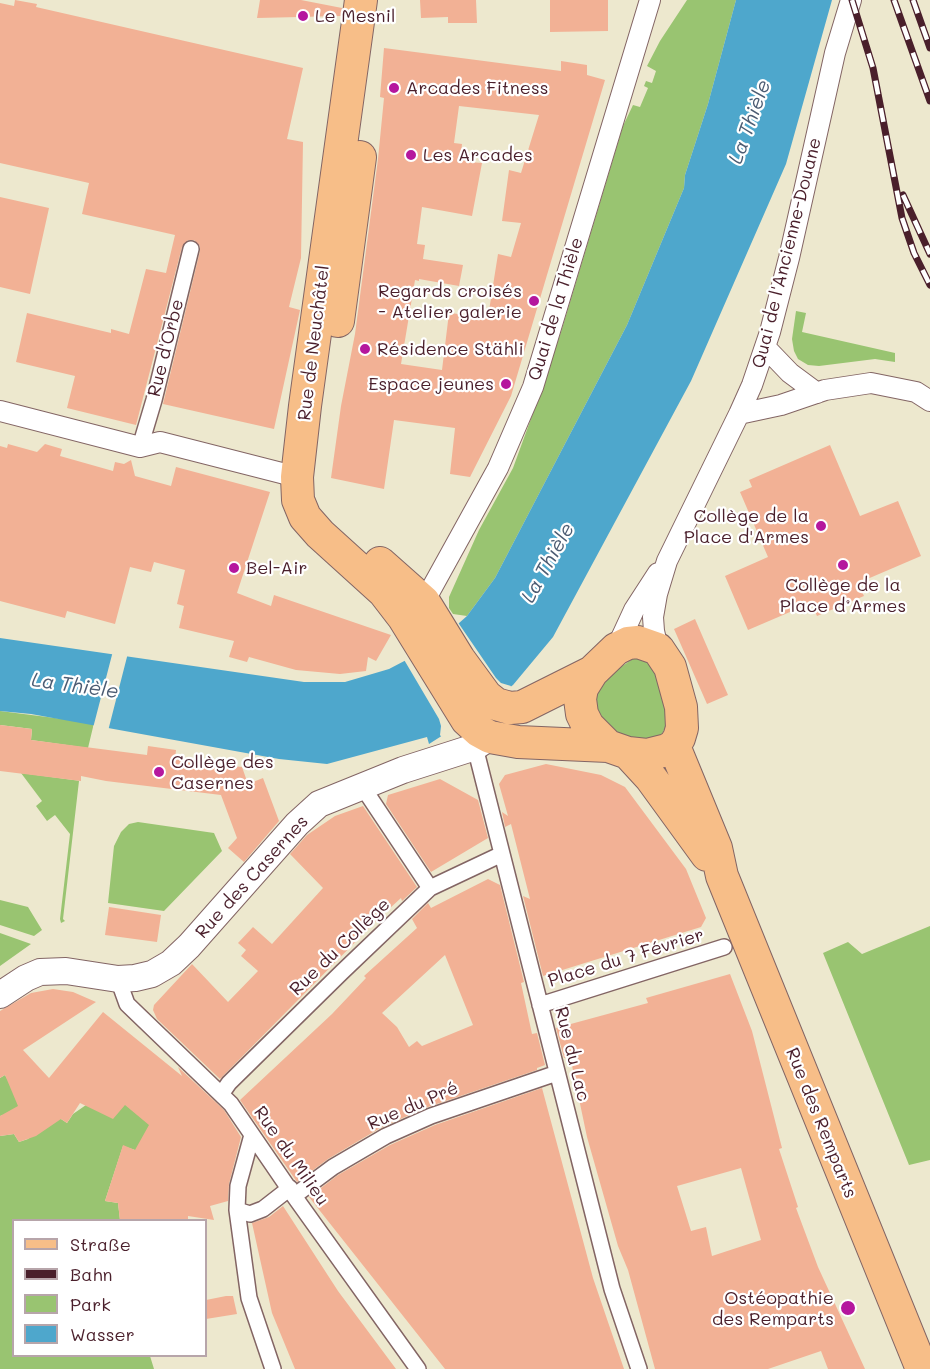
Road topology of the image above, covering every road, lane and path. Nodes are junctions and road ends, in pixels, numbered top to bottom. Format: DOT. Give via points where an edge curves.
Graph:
graph roads {
  1 [pos="361,0"];
  2 [pos="373,0"];
  3 [pos="650,0"];
  4 [pos="851,0"];
  5 [pos="190,249"];
  6 [pos="765,347"];
  7 [pos="817,393"];
  8 [pos="930,401"];
  9 [pos="0,411"];
  10 [pos="739,414"];
  11 [pos="140,447"];
  12 [pos="306,480"];
  13 [pos="667,561"];
  14 [pos="427,624"];
  15 [pos="616,649"];
  16 [pos="658,649"];
  17 [pos="592,672"];
  18 [pos="478,736"];
  19 [pos="674,746"];
  20 [pos="618,750"];
  21 [pos="362,786"];
  22 [pos="502,854"];
  23 [pos="722,876"];
  24 [pos="430,888"];
  25 [pos="724,947"];
  26 [pos="118,979"];
  27 [pos="0,995"];
  28 [pos="540,1005"];
  29 [pos="557,1072"];
  30 [pos="222,1093"];
  31 [pos="252,1135"];
  32 [pos="292,1192"];
  33 [pos="237,1210"];
  34 [pos="273,1369"];
  35 [pos="418,1369"];
  36 [pos="639,1369"];
  37 [pos="922,1369"];
  1 -- 12 [label="main road, Rue de Neuchâtel" via="325,252"];
  2 -- 12 [label="main road, Rue de Neuchâtel" via="371,57 348,255"];
  3 -- 14 [label="street, Quai de la Thièle" via="533,387"];
  4 -- 6 [label="street, Quai de l'Ancienne-Douane"];
  5 -- 11 [label="street, Rue d'Orbe"];
  6 -- 7 [label="street"];
  6 -- 10 [label="street, Quai de l'Ancienne-Douane"];
  7 -- 8 [label="street" via="871,383 916,392"];
  7 -- 10 [label="street"];
  9 -- 11 [label="street"];
  10 -- 13 [label="street, Quai de l'Ancienne-Douane"];
  11 -- 12 [label="street" via="160,442"];
  12 -- 14 [label="main road, Rue de Neuchâtel" via="298,500 305,517 384,592 404,618"];
  13 -- 15 [label="street, Quai de l'Ancienne-Douane" via="644,592"];
  13 -- 16 [label="street, Quai de l'Ancienne-Douane" via="653,617"];
  14 -- 17 [label="main road" via="496,704 522,707"];
  14 -- 18 [label="main road"];
  15 -- 16 [label="main road" via="638,642"];
  15 -- 17 [label="main road"];
  16 -- 19 [label="main road" via="670,667 681,707 682,728"];
  17 -- 20 [label="main road" via="582,688 582,714 588,726"];
  18 -- 20 [label="main road"];
  18 -- 21 [label="street, Rue des Casernes"];
  18 -- 22 [label="street, Rue du Lac"];
  19 -- 20 [label="main road" via="647,755"];
  19 -- 23 [label="main road, Rue des Remparts" via="716,848"];
  20 -- 23 [label="main road, Rue des Remparts" via="651,778"];
  21 -- 24 [label="street"];
  21 -- 26 [label="street, Rue des Casernes" via="319,804 297,824 171,963 152,974"];
  22 -- 24 [label="street, Rue du Collège"];
  22 -- 28 [label="street, Rue du Lac"];
  23 -- 37 [label="main road, Rue des Remparts"];
  24 -- 30 [label="street, Rue du Collège"];
  25 -- 28 [label="street, Place du 7 Février"];
  26 -- 27 [label="street, Rue des Casernes" via="66,971 40,972"];
  26 -- 30 [label="street, Rue du Milieu" via="127,1004"];
  28 -- 29 [label="street, Rue du Lac"];
  29 -- 32 [label="street, Rue du Pré" via="430,1116 386,1136"];
  29 -- 36 [label="street, Rue du Lac" via="612,1289"];
  30 -- 31 [label="street, Rue du Milieu"];
  31 -- 32 [label="street, Rue du Milieu"];
  31 -- 33 [label="street" via="238,1186"];
  32 -- 33 [label="street, Rue du Pré" via="250,1214"];
  32 -- 35 [label="street, Rue du Milieu"];
  33 -- 34 [label="street" via="249,1298"];
}
